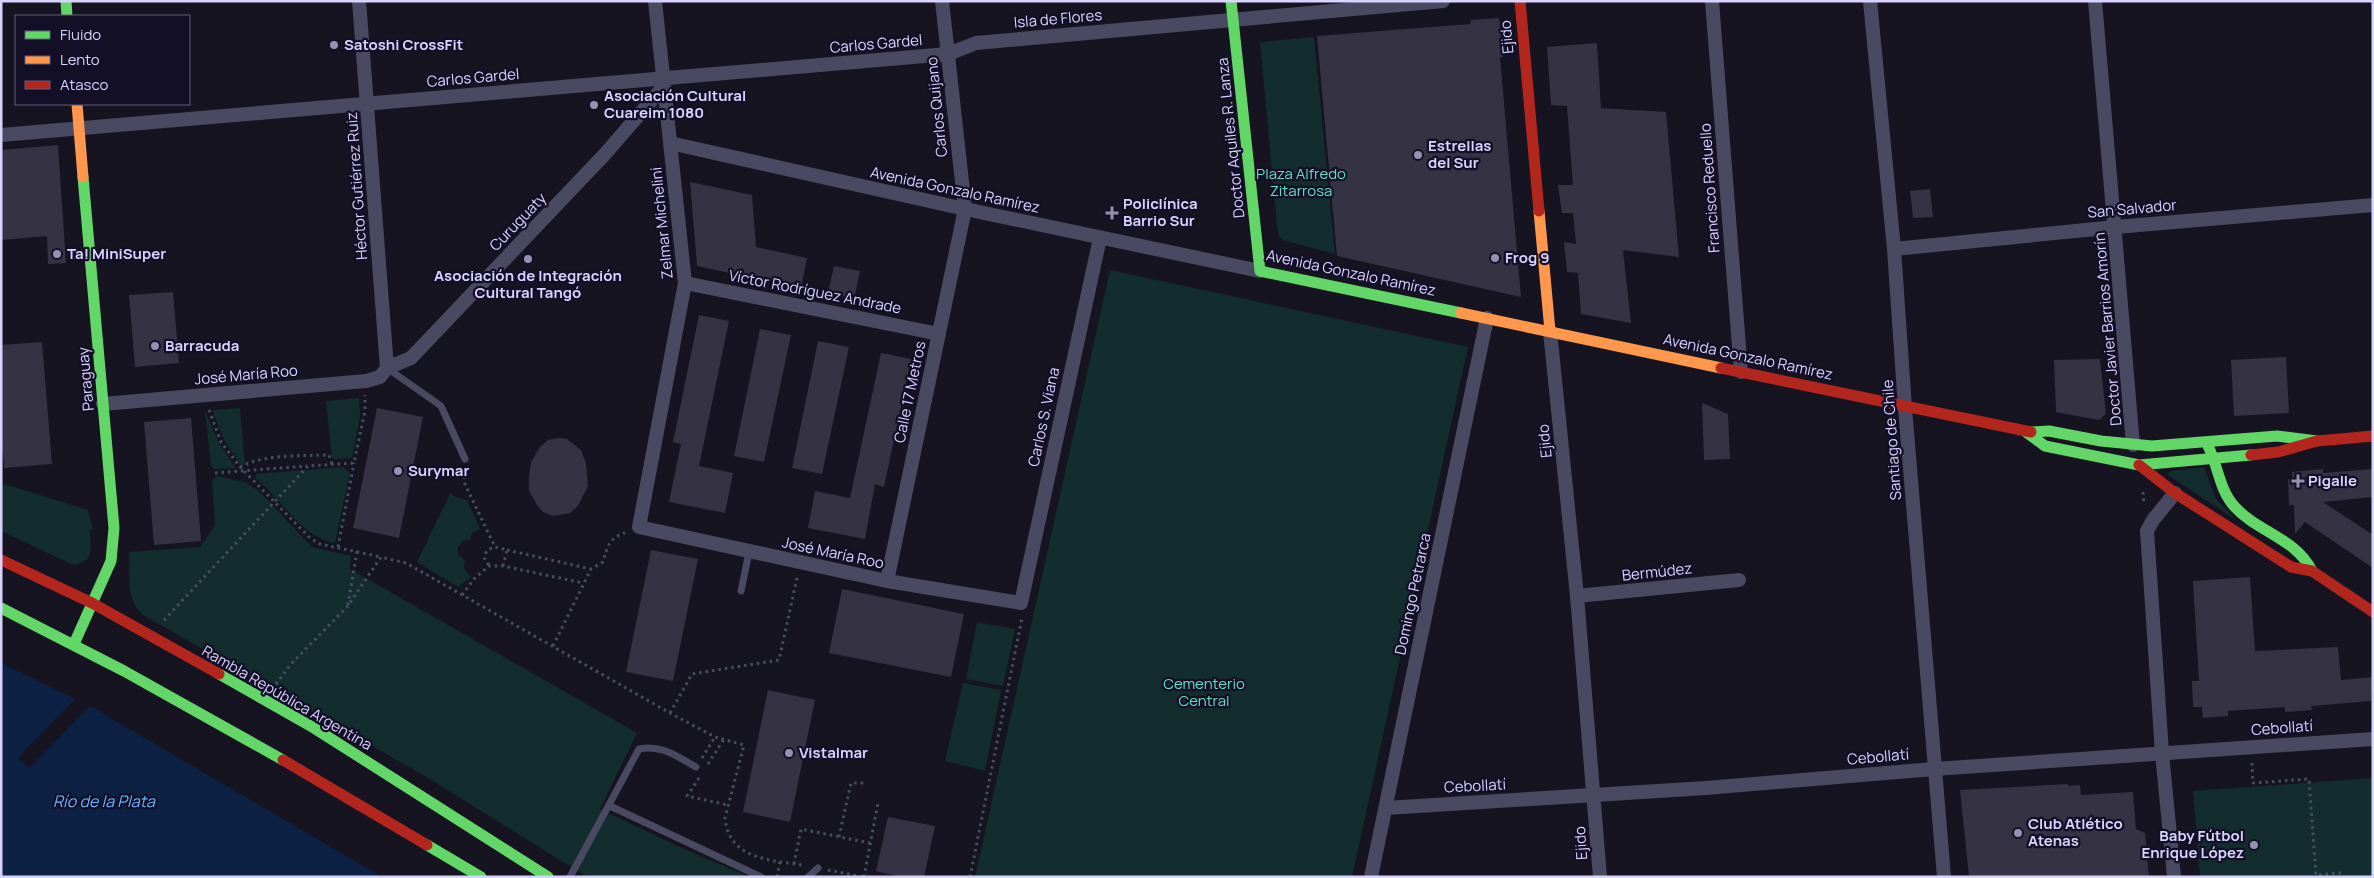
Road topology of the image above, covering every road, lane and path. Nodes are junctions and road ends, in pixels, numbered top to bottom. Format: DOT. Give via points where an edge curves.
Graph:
graph roads {
  1 [pos="66,1"];
  2 [pos="359,1"];
  3 [pos="655,1"];
  4 [pos="942,1"];
  5 [pos="1231,1"];
  6 [pos="1443,1"];
  7 [pos="1520,1"];
  8 [pos="1712,1"];
  9 [pos="1870,1"];
  10 [pos="2094,1"];
  11 [pos="67,15"];
  12 [pos="1233,21"];
  13 [pos="948,54"];
  14 [pos="664,82"];
  15 [pos="368,104"];
  16 [pos="77,105"];
  17 [pos="79,129"];
  18 [pos="1,135"];
  19 [pos="670,143"];
  20 [pos="2373,205"];
  21 [pos="965,209"];
  22 [pos="2116,226"];
  23 [pos="1100,238"];
  24 [pos="1894,250"];
  25 [pos="1260,271"];
  26 [pos="685,283"];
  27 [pos="1487,318"];
  28 [pos="1550,331"];
  29 [pos="939,334"];
  30 [pos="387,368"];
  31 [pos="1741,372"];
  32 [pos="366,381"];
  33 [pos="203,395"];
  34 [pos="103,404"];
  35 [pos="1905,408"];
  36 [pos="2026,432"];
  37 [pos="2373,436"];
  38 [pos="2317,441"];
  39 [pos="2206,442"];
  40 [pos="2133,445"];
  41 [pos="2214,457"];
  42 [pos="465,459"];
  43 [pos="354,463"];
  44 [pos="332,464"];
  45 [pos="2139,464"];
  46 [pos="308,466"];
  47 [pos="240,467"];
  48 [pos="244,471"];
  49 [pos="215,473"];
  50 [pos="2175,493"];
  51 [pos="275,502"];
  52 [pos="640,527"];
  53 [pos="338,547"];
  54 [pos="495,547"];
  55 [pos="507,550"];
  56 [pos="357,551"];
  57 [pos="749,552"];
  58 [pos="381,556"];
  59 [pos="1,560"];
  60 [pos="801,563"];
  61 [pos="489,566"];
  62 [pos="503,566"];
  63 [pos="591,569"];
  64 [pos="2312,570"];
  65 [pos="1739,580"];
  66 [pos="887,581"];
  67 [pos="584,583"];
  68 [pos="740,591"];
  69 [pos="462,595"];
  70 [pos="1577,596"];
  71 [pos="92,603"];
  72 [pos="1021,603"];
  73 [pos="347,607"];
  74 [pos="1,608"];
  75 [pos="2373,612"];
  76 [pos="150,636"];
  77 [pos="74,644"];
  78 [pos="553,646"];
  79 [pos="264,700"];
  80 [pos="670,713"];
  81 [pos="715,737"];
  82 [pos="724,739"];
  83 [pos="2373,739"];
  84 [pos="2250,746"];
  85 [pos="2162,753"];
  86 [pos="696,767"];
  87 [pos="1934,769"];
  88 [pos="864,783"];
  89 [pos="1594,796"];
  90 [pos="878,803"];
  91 [pos="728,805"];
  92 [pos="610,806"];
  93 [pos="1386,808"];
  94 [pos="839,837"];
  95 [pos="870,843"];
  96 [pos="780,861"];
  97 [pos="794,864"];
  98 [pos="818,868"];
  99 [pos="480,877"];
  100 [pos="548,877"];
  101 [pos="570,877"];
  102 [pos="761,877"];
  103 [pos="777,877"];
  104 [pos="808,877"];
  105 [pos="863,877"];
  106 [pos="970,877"];
  107 [pos="1371,877"];
  108 [pos="1600,877"];
  109 [pos="1944,877"];
  110 [pos="2174,877"];
  111 [pos="2343,877"];
  1 -- 11 [label="street"];
  2 -- 15 [label="street, Héctor Gutiérrez Ruiz"];
  3 -- 14 [label="street, Zelmar Michelini"];
  4 -- 13 [label="street, Carlos Quijano"];
  5 -- 12 [label="street, Doctor Aquiles R. Lanza"];
  6 -- 12 [label="street, Isla de Flores"];
  7 -- 28 [label="street, Ejido"];
  8 -- 31 [label="street, Francisco Reduello"];
  9 -- 24 [label="street, Santiago de Chile"];
  10 -- 22 [label="street, Doctor Javier Barrios Amorín"];
  12 -- 13 [label="street, Isla de Flores" via="976,43"];
  12 -- 25 [label="street, Doctor Aquiles R. Lanza"];
  13 -- 14 [label="street, Carlos Gardel"];
  13 -- 21 [label="street, Carlos Quijano"];
  14 -- 15 [label="street, Carlos Gardel"];
  14 -- 19 [label="street, Zelmar Michelini"];
  14 -- 30 [label="street, Curuguaty" via="605,154 411,358"];
  15 -- 17 [label="street, Carlos Gardel"];
  15 -- 30 [label="street, Héctor Gutiérrez Ruiz"];
  16 -- 17 [label="street, Paraguay"];
  17 -- 18 [label="street, Carlos Gardel"];
  17 -- 34 [label="street, Paraguay"];
  19 -- 21 [label="street, Avenida Gonzalo Ramírez"];
  19 -- 26 [label="street, Zelmar Michelini"];
  20 -- 22 [label="street, San Salvador"];
  21 -- 23 [label="street, Avenida Gonzalo Ramírez"];
  21 -- 29 [label="street, Calle 17 Metros"];
  22 -- 24 [label="street, San Salvador"];
  22 -- 40 [label="street, Doctor Javier Barrios Amorín"];
  23 -- 25 [label="street, Avenida Gonzalo Ramírez"];
  23 -- 72 [label="street, Carlos S. Viana"];
  24 -- 35 [label="street, Santiago de Chile"];
  25 -- 27 [label="street, Avenida Gonzalo Ramírez"];
  26 -- 29 [label="street, Víctor Rodríguez Andrade"];
  26 -- 52 [label="street, Zelmar Michelini"];
  27 -- 28 [label="street, Avenida Gonzalo Ramírez"];
  27 -- 93 [label="street, Domingo Petrarca"];
  28 -- 31 [label="street, Avenida Gonzalo Ramírez"];
  28 -- 70 [label="street, Ejido"];
  29 -- 66 [label="street, Calle 17 Metros"];
  30 -- 32 [label="street, José María Roo" via="380,377"];
  30 -- 42 [label="lane" via="441,406"];
  31 -- 35 [label="street, Avenida Gonzalo Ramírez"];
  32 -- 33 [label="street, José María Roo"];
  32 -- 43 [label="path" via="365,411"];
  33 -- 34 [label="street, José María Roo"];
  33 -- 47 [label="path" via="221,442"];
  34 -- 71 [label="street, Paraguay" via="114,545 111,561"];
  35 -- 36 [label="street, Avenida Gonzalo Ramírez"];
  35 -- 87 [label="street, Santiago de Chile"];
  36 -- 40 [label="street, Avenida Gonzalo Ramírez" via="2049,431"];
  36 -- 45 [label="street, Avenida Gonzalo Ramírez" via="2045,446"];
  37 -- 38 [label="street, Avenida Gonzalo Ramírez"];
  38 -- 39 [label="street, Avenida Gonzalo Ramírez" via="2277,436"];
  38 -- 41 [label="street, Avenida Gonzalo Ramírez" via="2278,452"];
  39 -- 40 [label="street, Avenida Gonzalo Ramírez"];
  39 -- 41 [label="street"];
  41 -- 45 [label="street, Avenida Gonzalo Ramírez"];
  41 -- 64 [label="street" via="2233,504 2258,526 2303,555"];
  42 -- 54 [label="path" via="464,482"];
  43 -- 44 [label="path"];
  43 -- 53 [label="path"];
  44 -- 46 [label="path"];
  44 -- 47 [label="path" via="329,455 250,461"];
  45 -- 50 [label="street"];
  46 -- 48 [label="path"];
  46 -- 51 [label="path"];
  47 -- 48 [label="path"];
  48 -- 49 [label="path"];
  48 -- 51 [label="path"];
  50 -- 64 [label="street" via="2291,567"];
  50 -- 85 [label="street" via="2147,530"];
  51 -- 53 [label="path" via="310,538 320,544"];
  51 -- 76 [label="path"];
  52 -- 57 [label="street, José María Roo"];
  52 -- 63 [label="path" via="614,536 607,546 604,562"];
  53 -- 56 [label="path"];
  54 -- 55 [label="path"];
  54 -- 61 [label="path" via="487,550 484,556"];
  55 -- 62 [label="path"];
  55 -- 63 [label="path"];
  56 -- 58 [label="path"];
  56 -- 73 [label="path"];
  57 -- 60 [label="street, José María Roo"];
  57 -- 68 [label="lane"];
  58 -- 69 [label="path" via="406,563"];
  58 -- 73 [label="path"];
  59 -- 71 [label="street, Rambla República Argentina"];
  60 -- 66 [label="street, José María Roo"];
  60 -- 80 [label="path" via="779,660 692,674"];
  61 -- 62 [label="path"];
  61 -- 69 [label="path"];
  62 -- 67 [label="path"];
  63 -- 67 [label="path"];
  64 -- 75 [label="street"];
  65 -- 70 [label="street, Bermúdez"];
  66 -- 72 [label="street, José María Roo"];
  67 -- 78 [label="path"];
  69 -- 78 [label="path"];
  70 -- 89 [label="street, Ejido"];
  71 -- 76 [label="street, Rambla República Argentina"];
  71 -- 77 [label="street, Paraguay"];
  72 -- 106 [label="path" via="1022,624"];
  73 -- 79 [label="path" via="290,665"];
  74 -- 77 [label="street"];
  76 -- 79 [label="street, Rambla República Argentina"];
  77 -- 99 [label="street" via="302,770"];
  78 -- 80 [label="path"];
  79 -- 100 [label="street, Rambla República Argentina" via="314,728"];
  80 -- 81 [label="path"];
  81 -- 82 [label="path"];
  81 -- 86 [label="path"];
  82 -- 91 [label="path" via="744,745"];
  82 -- 91 [label="path" via="687,796"];
  83 -- 84 [label="street, Cebollatí"];
  84 -- 85 [label="street, Cebollatí"];
  84 -- 111 [label="path" via="2253,783 2309,779 2316,874 2342,873"];
  85 -- 87 [label="street, Cebollatí"];
  85 -- 110 [label="street"];
  86 -- 92 [label="lane" via="661,748 640,749"];
  87 -- 89 [label="street, Cebollatí"];
  87 -- 109 [label="street, Santiago de Chile"];
  88 -- 94 [label="path" via="851,783"];
  89 -- 93 [label="street, Cebollatí"];
  89 -- 108 [label="street, Ejido"];
  90 -- 95 [label="path"];
  91 -- 96 [label="path" via="725,818 731,841 741,850"];
  92 -- 101 [label="lane"];
  92 -- 102 [label="lane"];
  93 -- 107 [label="street, Domingo Petrarca"];
  94 -- 95 [label="path"];
  94 -- 97 [label="path" via="800,829"];
  95 -- 105 [label="path"];
  96 -- 97 [label="path"];
  96 -- 103 [label="path"];
  97 -- 98 [label="path"];
  98 -- 104 [label="lane"];
  98 -- 105 [label="path"];
}
